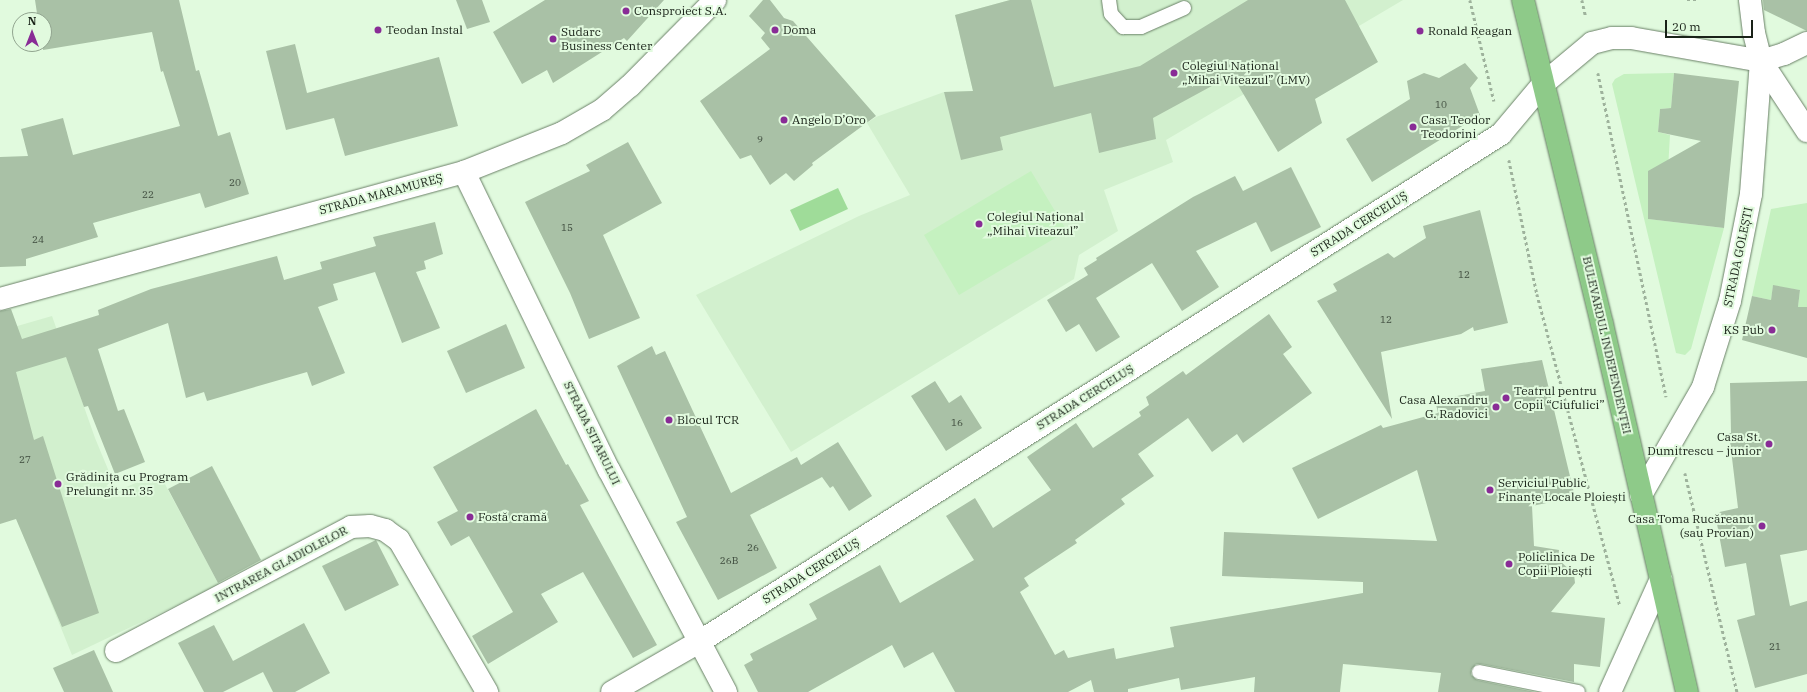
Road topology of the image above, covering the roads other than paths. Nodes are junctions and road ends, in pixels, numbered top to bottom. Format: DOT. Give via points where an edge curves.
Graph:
graph roads {
  1 [pos="715,0"];
  2 [pos="1109,0"];
  3 [pos="1522,0"];
  4 [pos="1750,0"];
  5 [pos="1184,8"];
  6 [pos="1807,43"];
  7 [pos="1761,61"];
  8 [pos="1543,84"];
  9 [pos="1807,131"];
  10 [pos="464,172"];
  11 [pos="0,299"];
  12 [pos="1642,495"];
  13 [pos="1661,579"];
  14 [pos="699,642"];
  15 [pos="116,651"];
  16 [pos="1479,672"];
  17 [pos="486,692"];
  18 [pos="612,692"];
  19 [pos="726,692"];
  20 [pos="1578,692"];
  21 [pos="1610,692"];
  22 [pos="1686,692"];
  1 -- 10 [label="street, STRADA MARAMUREȘ" via="630,86 602,110 562,133"];
  2 -- 5 [label="lane" via="1111,14 1123,28 1141,28"];
  3 -- 8 [label="main road, BULEVARDUL INDEPENDENȚEI"];
  4 -- 7 [label="street, STRADA GOLEȘTI"];
  6 -- 7 [label="street"];
  7 -- 8 [label="street, STRADA CERCELUȘ" via="1632,38 1612,38 1592,43"];
  7 -- 9 [label="street"];
  7 -- 12 [label="street, STRADA GOLEȘTI" via="1751,194 1730,302 1703,387"];
  8 -- 12 [label="main road, BULEVARDUL INDEPENDENȚEI"];
  8 -- 14 [label="street, STRADA CERCELUȘ" via="1502,134"];
  10 -- 11 [label="street, STRADA MARAMUREȘ"];
  10 -- 14 [label="street, STRADA SITARULUI" via="609,470"];
  12 -- 13 [label="main road, BULEVARDUL INDEPENDENȚEI"];
  13 -- 21 [label="street"];
  13 -- 22 [label="main road, BULEVARDUL INDEPENDENȚEI"];
  14 -- 18 [label="street, STRADA CERCELUȘ"];
  14 -- 19 [label="street, STRADA SITARULUI"];
  15 -- 17 [label="street, INTRAREA GLADIOLELOR" via="351,527 370,526 385,530 399,540"];
  16 -- 20 [label="lane"];
}
